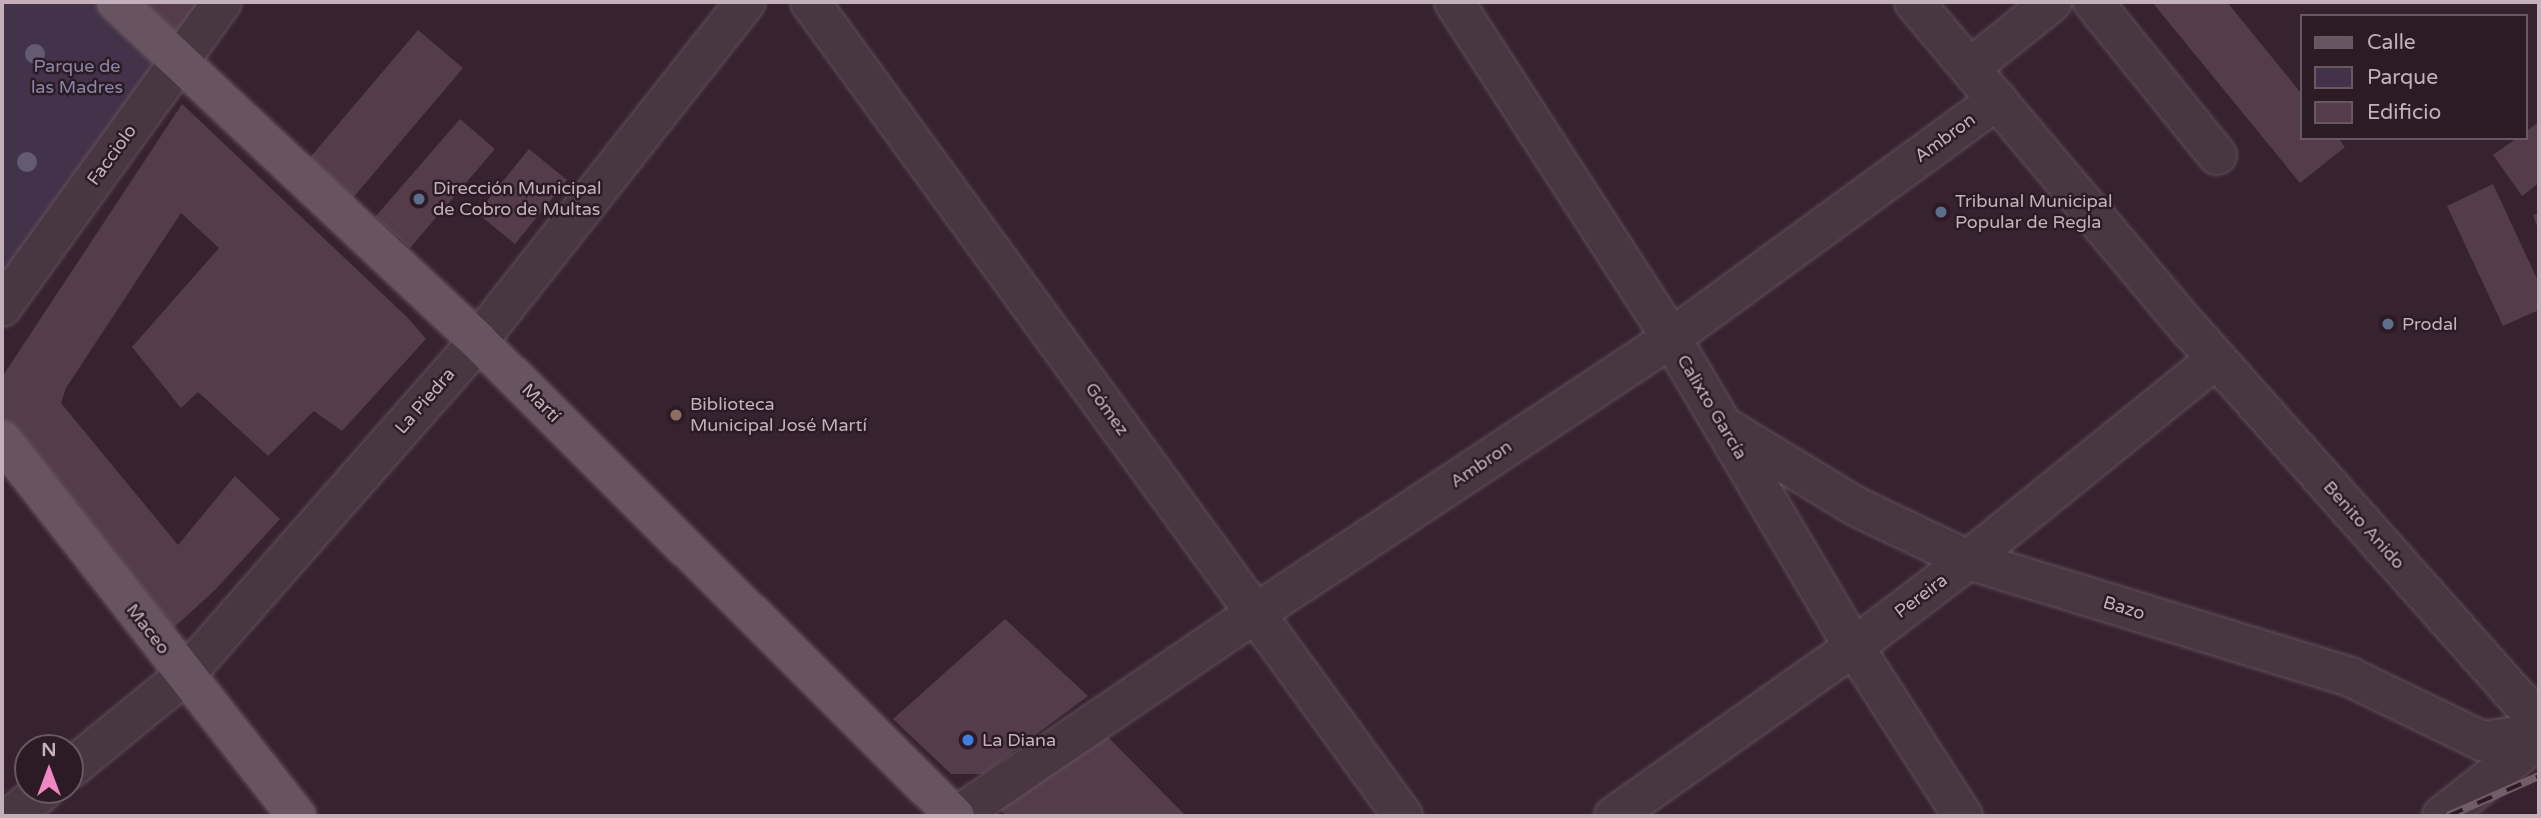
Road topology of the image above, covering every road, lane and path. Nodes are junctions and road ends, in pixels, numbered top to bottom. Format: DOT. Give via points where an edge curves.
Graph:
graph roads {
  1 [pos="116,2"];
  2 [pos="222,2"];
  3 [pos="746,2"];
  4 [pos="810,2"];
  5 [pos="1454,2"];
  6 [pos="1914,2"];
  7 [pos="2052,2"];
  8 [pos="2093,2"];
  9 [pos="179,61"];
  10 [pos="1970,68"];
  11 [pos="1997,100"];
  12 [pos="2217,155"];
  13 [pos="2,307"];
  14 [pos="1671,338"];
  15 [pos="478,341"];
  16 [pos="2216,359"];
  17 [pos="1726,427"];
  18 [pos="2,440"];
  19 [pos="1968,560"];
  20 [pos="1255,613"];
  21 [pos="1854,647"];
  22 [pos="185,676"];
  23 [pos="2539,722"];
  24 [pos="2539,733"];
  25 [pos="2539,739"];
  26 [pos="84,758"];
  27 [pos="27,804"];
  28 [pos="12,816"];
  29 [pos="297,816"];
  30 [pos="956,816"];
  31 [pos="1403,816"];
  32 [pos="1614,816"];
  33 [pos="1963,816"];
  34 [pos="2442,816"];
  1 -- 9 [label="main road, Martí"];
  2 -- 9 [label="street, Facciolo"];
  3 -- 15 [label="street, La Piedra"];
  4 -- 20 [label="street, Gómez"];
  5 -- 14 [label="street, Calixto García"];
  6 -- 10 [label="street, Benito Anido"];
  7 -- 10 [label="street"];
  8 -- 12 [label="street"];
  9 -- 13 [label="street, Facciolo"];
  9 -- 15 [label="main road, Martí"];
  10 -- 11 [label="street, Benito Anido"];
  11 -- 14 [label="street, Ambron"];
  11 -- 16 [label="street, Benito Anido"];
  14 -- 17 [label="street, Calixto García"];
  14 -- 20 [label="street, Ambron"];
  15 -- 22 [label="street, La Piedra"];
  15 -- 30 [label="main road, Martí"];
  16 -- 19 [label="street, Pereira"];
  16 -- 23 [label="street, Benito Anido"];
  17 -- 19 [label="street, Bazo" via="1855,506"];
  17 -- 21 [label="street, Calixto García"];
  18 -- 22 [label="main road, Maceo"];
  19 -- 21 [label="street, Pereira"];
  19 -- 24 [label="street, Bazo" via="2350,677 2482,741"];
  20 -- 30 [label="street, Ambron"];
  20 -- 31 [label="street, Gómez"];
  21 -- 32 [label="street, Pereira"];
  21 -- 33 [label="street, Calixto García"];
  22 -- 26 [label="street, La Piedra"];
  22 -- 29 [label="main road, Maceo"];
  25 -- 34 [label="street"];
  27 -- 28 [label="street"];
}
